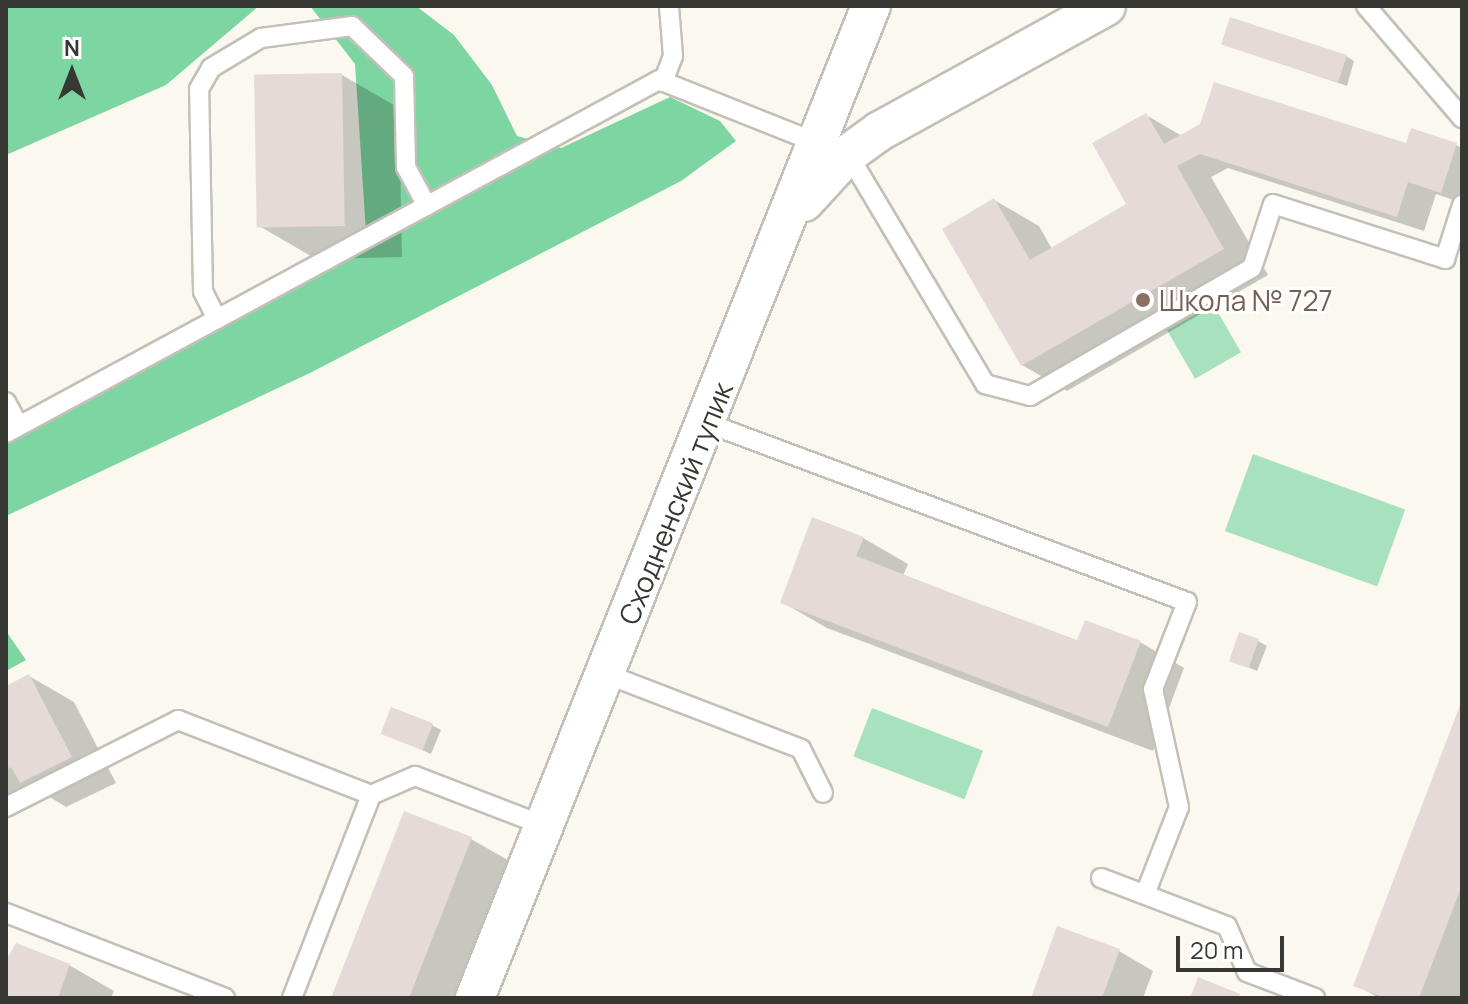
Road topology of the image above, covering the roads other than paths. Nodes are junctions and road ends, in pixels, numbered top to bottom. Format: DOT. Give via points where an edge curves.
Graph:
graph roads {
  1 [pos="669,6"];
  2 [pos="871,6"];
  3 [pos="1106,6"];
  4 [pos="1366,6"];
  5 [pos="663,82"];
  6 [pos="1462,118"];
  7 [pos="832,148"];
  8 [pos="1462,205"];
  9 [pos="427,206"];
  10 [pos="217,319"];
  11 [pos="6,402"];
  12 [pos="707,423"];
  13 [pos="12,429"];
  14 [pos="606,674"];
  15 [pos="823,793"];
  16 [pos="371,795"];
  17 [pos="6,807"];
  18 [pos="545,826"];
  19 [pos="1101,878"];
  20 [pos="1145,894"];
  21 [pos="6,913"];
  22 [pos="225,998"];
  23 [pos="292,998"];
  24 [pos="475,998"];
  25 [pos="1315,998"];
  1 -- 5 [label="lane" via="673,56"];
  2 -- 7 [label="street, Сходненский тупик"];
  3 -- 7 [label="street"];
  4 -- 6 [label="lane"];
  5 -- 7 [label="lane"];
  5 -- 9 [label="lane"];
  7 -- 8 [label="lane" via="985,384 1030,396 1252,268 1273,204 1445,259"];
  7 -- 12 [label="street, Сходненский тупик" via="789,220"];
  9 -- 10 [label="lane"];
  9 -- 10 [label="lane" via="406,167 404,76 352,26 261,38 211,68 199,89 203,291"];
  10 -- 13 [label="lane"];
  11 -- 13 [label="lane"];
  12 -- 14 [label="street, Сходненский тупик"];
  12 -- 20 [label="lane" via="1187,602 1153,689 1179,807"];
  14 -- 15 [label="lane" via="801,749"];
  14 -- 18 [label="street, Сходненский тупик"];
  16 -- 17 [label="lane" via="178,720"];
  16 -- 18 [label="lane" via="415,776"];
  16 -- 23 [label="lane"];
  18 -- 24 [label="street, Сходненский тупик"];
  19 -- 20 [label="lane"];
  20 -- 25 [label="lane" via="1227,926 1247,972"];
  21 -- 22 [label="lane"];
}
